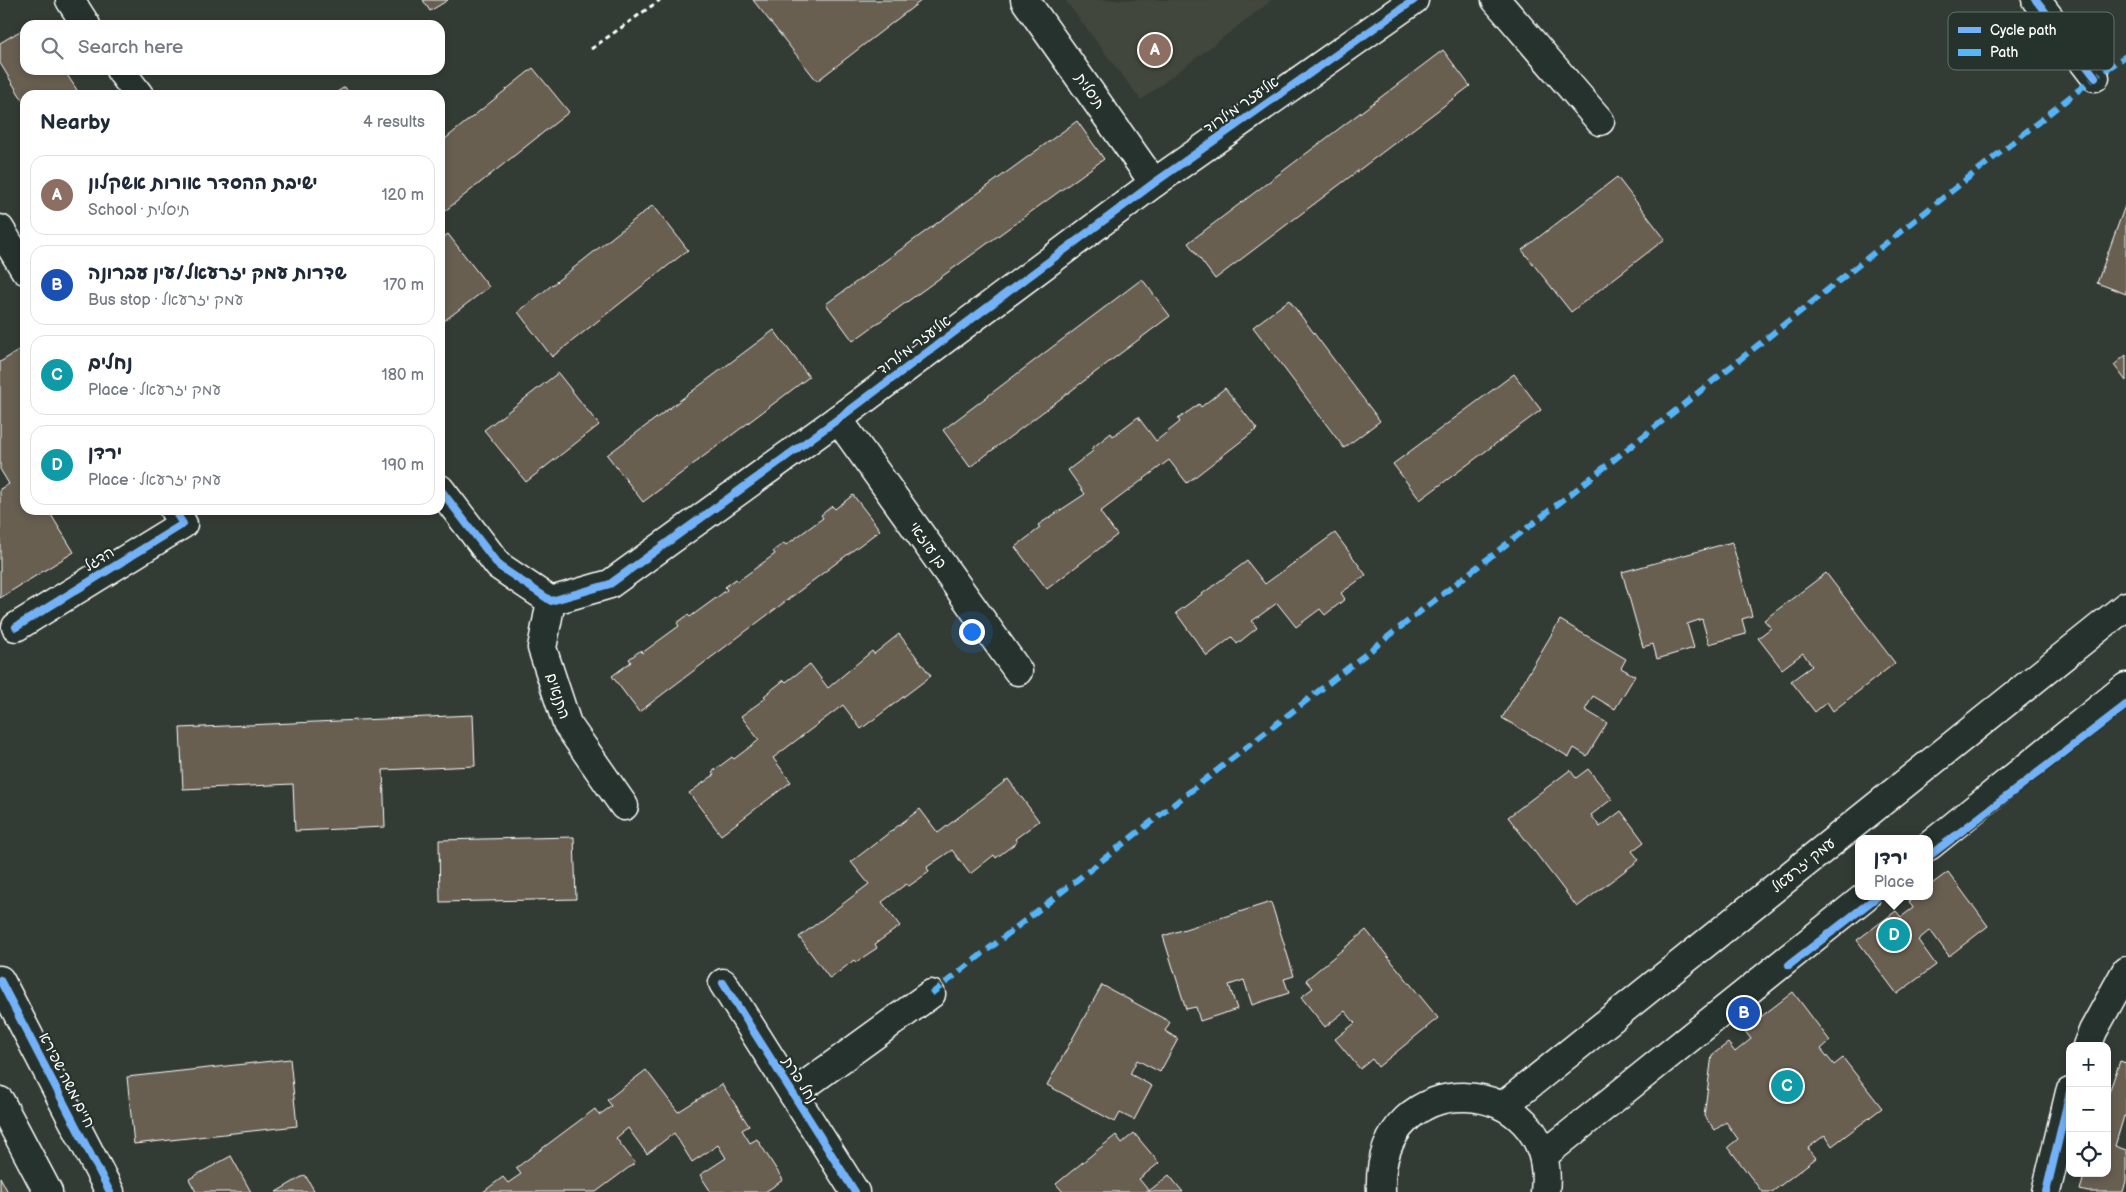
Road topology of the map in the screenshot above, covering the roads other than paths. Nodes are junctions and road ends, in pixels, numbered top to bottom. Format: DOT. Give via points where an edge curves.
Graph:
graph roads {
  1 [pos="70,0"];
  2 [pos="1025,0"];
  3 [pos="1414,0"];
  4 [pos="1496,0"];
  5 [pos="2036,0"];
  6 [pos="2045,12"];
  7 [pos="83,20"];
  8 [pos="2090,70"];
  9 [pos="124,75"];
  10 [pos="2095,77"];
  11 [pos="135,90"];
  12 [pos="1600,121"];
  13 [pos="1154,183"];
  14 [pos="0,230"];
  15 [pos="20,262"];
  16 [pos="838,420"];
  17 [pos="445,496"];
  18 [pos="177,515"];
  19 [pos="551,601"];
  20 [pos="2126,606"];
  21 [pos="16,627"];
  22 [pos="1018,671"];
  23 [pos="2126,687"];
  24 [pos="624,806"];
  25 [pos="1933,843"];
  26 [pos="1861,900"];
  27 [pos="2126,971"];
  28 [pos="0,980"];
  29 [pos="723,982"];
  30 [pos="931,994"];
  31 [pos="2089,1042"];
  32 [pos="793,1094"];
  33 [pos="0,1101"];
  34 [pos="1503,1106"];
  35 [pos="2066,1109"];
  36 [pos="1544,1155"];
  37 [pos="48,1192"];
  38 [pos="110,1192"];
  39 [pos="854,1192"];
  40 [pos="1380,1192"];
  41 [pos="1545,1192"];
  42 [pos="2046,1192"];
  1 -- 7 [label="street"];
  2 -- 13 [label="street, תיסלית"];
  3 -- 13 [label="street, אליעזר מילרוד"];
  4 -- 12 [label="street"];
  5 -- 6 [label="street"];
  8 -- 10 [label="street"];
  9 -- 11 [label="street"];
  13 -- 16 [label="street, אליעזר מילרוד"];
  14 -- 15 [label="street"];
  16 -- 19 [label="street, אליעזר מילרוד" via="610,584"];
  16 -- 22 [label="street, בן עוזאי"];
  17 -- 19 [label="street" via="499,566"];
  18 -- 21 [label="street, הדגל" via="183,524"];
  19 -- 24 [label="street, התנאים" via="542,648 567,724"];
  20 -- 34 [label="street, עמק יזרעאל"];
  23 -- 25 [label="street"];
  26 -- 36 [label="street"];
  27 -- 31 [label="street"];
  28 -- 38 [label="street, חיים משה שפירא"];
  29 -- 32 [label="street, נחל פרת"];
  30 -- 32 [label="street, נחל פרת"];
  32 -- 39 [label="street, נחל פרת"];
  33 -- 37 [label="street"];
  34 -- 36 [label="street" via="1521,1119"];
  34 -- 40 [label="street" via="1481,1098 1458,1096 1435,1101 1414,1112 1397,1128 1386,1148 1380,1171"];
  35 -- 42 [label="street"];
  36 -- 41 [label="street"];
}
